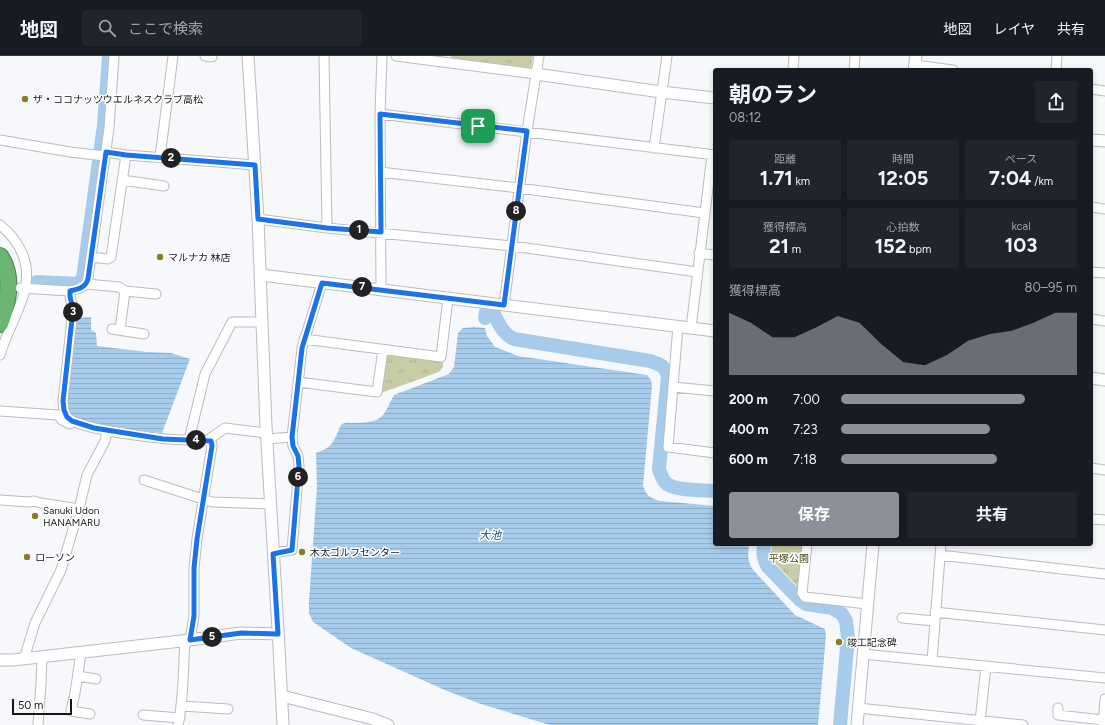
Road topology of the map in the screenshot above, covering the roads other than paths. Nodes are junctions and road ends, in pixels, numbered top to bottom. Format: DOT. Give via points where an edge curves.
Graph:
graph roads {
  1 [pos="114,56"];
  2 [pos="173,56"];
  3 [pos="248,56"];
  4 [pos="324,56"];
  5 [pos="382,56"];
  6 [pos="396,56"];
  7 [pos="539,56"];
  8 [pos="667,56"];
  9 [pos="794,56"];
  10 [pos="855,56"];
  11 [pos="1057,56"];
  12 [pos="915,64"];
  13 [pos="793,68"];
  14 [pos="854,68"];
  15 [pos="940,68"];
  16 [pos="1056,68"];
  17 [pos="536,74"];
  18 [pos="1093,89"];
  19 [pos="1105,91"];
  20 [pos="661,92"];
  21 [pos="713,98"];
  22 [pos="380,114"];
  23 [pos="527,131"];
  24 [pos="0,140"];
  25 [pos="1093,140"];
  26 [pos="1105,141"];
  27 [pos="654,148"];
  28 [pos="103,154"];
  29 [pos="126,155"];
  30 [pos="713,155"];
  31 [pos="160,157"];
  32 [pos="255,165"];
  33 [pos="380,172"];
  34 [pos="122,180"];
  35 [pos="164,186"];
  36 [pos="519,188"];
  37 [pos="1093,207"];
  38 [pos="1105,209"];
  39 [pos="704,213"];
  40 [pos="258,219"];
  41 [pos="0,225"];
  42 [pos="327,228"];
  43 [pos="381,232"];
  44 [pos="512,246"];
  45 [pos="699,253"];
  46 [pos="713,255"];
  47 [pos="0,256"];
  48 [pos="92,257"];
  49 [pos="697,272"];
  50 [pos="1093,272"];
  51 [pos="1105,272"];
  52 [pos="261,275"];
  53 [pos="322,283"];
  54 [pos="86,284"];
  55 [pos="23,288"];
  56 [pos="381,290"];
  57 [pos="70,291"];
  58 [pos="124,291"];
  59 [pos="156,294"];
  60 [pos="448,298"];
  61 [pos="504,305"];
  62 [pos="1093,319"];
  63 [pos="1105,321"];
  64 [pos="262,322"];
  65 [pos="0,324"];
  66 [pos="678,326"];
  67 [pos="691,328"];
  68 [pos="713,331"];
  69 [pos="144,334"];
  70 [pos="304,339"];
  71 [pos="383,350"];
  72 [pos="0,355"];
  73 [pos="1093,378"];
  74 [pos="1105,380"];
  75 [pos="298,382"];
  76 [pos="673,387"];
  77 [pos="713,391"];
  78 [pos="0,410"];
  79 [pos="94,428"];
  80 [pos="107,431"];
  81 [pos="267,436"];
  82 [pos="292,437"];
  83 [pos="190,440"];
  84 [pos="208,440"];
  85 [pos="713,453"];
  86 [pos="1093,468"];
  87 [pos="1105,470"];
  88 [pos="144,480"];
  89 [pos="0,500"];
  90 [pos="204,500"];
  91 [pos="271,504"];
  92 [pos="79,509"];
  93 [pos="1093,519"];
  94 [pos="1105,520"];
  95 [pos="807,546"];
  96 [pos="873,546"];
  97 [pos="941,546"];
  98 [pos="273,554"];
  99 [pos="940,555"];
  100 [pos="1105,574"];
  101 [pos="868,604"];
  102 [pos="935,617"];
  103 [pos="902,618"];
  104 [pos="1105,630"];
  105 [pos="278,634"];
  106 [pos="188,641"];
  107 [pos="80,653"];
  108 [pos="863,654"];
  109 [pos="42,657"];
  110 [pos="24,659"];
  111 [pos="0,660"];
  112 [pos="932,661"];
  113 [pos="986,666"];
  114 [pos="78,676"];
  115 [pos="1105,678"];
  116 [pos="96,679"];
  117 [pos="282,696"];
  118 [pos="1105,699"];
  119 [pos="182,706"];
  120 [pos="858,708"];
  121 [pos="1058,708"];
  122 [pos="228,710"];
  123 [pos="90,714"];
  124 [pos="143,715"];
  125 [pos="980,721"];
  126 [pos="1103,722"];
  127 [pos="179,723"];
  128 [pos="38,725"];
  129 [pos="282,725"];
  130 [pos="388,725"];
  131 [pos="857,725"];
  132 [pos="1023,725"];
  1 -- 28 [label="street" via="109,128"];
  2 -- 31 [label="street"];
  3 -- 32 [label="street"];
  4 -- 42 [label="street"];
  5 -- 22 [label="street"];
  6 -- 17 [label="street"];
  7 -- 17 [label="street"];
  8 -- 20 [label="street"];
  9 -- 13 [label="street"];
  10 -- 14 [label="street"];
  11 -- 16 [label="street"];
  12 -- 15 [label="street"];
  17 -- 20 [label="street"];
  17 -- 23 [label="street"];
  18 -- 19 [label="street"];
  20 -- 21 [label="street"];
  20 -- 27 [label="street"];
  22 -- 23 [label="street"];
  22 -- 33 [label="street"];
  23 -- 27 [label="street"];
  23 -- 36 [label="street"];
  24 -- 28 [label="street" via="70,152"];
  25 -- 26 [label="street"];
  27 -- 30 [label="street"];
  28 -- 29 [label="street"];
  28 -- 48 [label="street"];
  29 -- 31 [label="street"];
  29 -- 34 [label="street"];
  30 -- 39 [label="street"];
  31 -- 32 [label="street"];
  32 -- 40 [label="street"];
  33 -- 36 [label="street"];
  33 -- 43 [label="street"];
  34 -- 35 [label="street"];
  34 -- 48 [label="street" via="111,257"];
  36 -- 39 [label="street"];
  36 -- 44 [label="street"];
  37 -- 38 [label="street"];
  39 -- 45 [label="street"];
  40 -- 42 [label="street"];
  40 -- 52 [label="street"];
  41 -- 55 [label="street" via="17,243 24,258 27,279"];
  42 -- 43 [label="street"];
  43 -- 44 [label="street"];
  43 -- 56 [label="street"];
  44 -- 49 [label="street"];
  44 -- 61 [label="street"];
  45 -- 46 [label="street"];
  45 -- 49 [label="street"];
  47 -- 65 [label="highway" via="8,280"];
  48 -- 54 [label="street"];
  49 -- 67 [label="street"];
  50 -- 51 [label="street"];
  52 -- 53 [label="street"];
  52 -- 64 [label="street"];
  53 -- 56 [label="street"];
  53 -- 70 [label="street"];
  54 -- 57 [label="street"];
  54 -- 58 [label="street" via="119,287"];
  55 -- 57 [label="street"];
  55 -- 72 [label="street" via="21,304"];
  56 -- 60 [label="street"];
  57 -- 79 [label="street" via="73,310 64,410 72,421"];
  58 -- 59 [label="street"];
  58 -- 69 [label="street" via="116,330"];
  60 -- 61 [label="street"];
  60 -- 71 [label="street" via="441,357"];
  61 -- 66 [label="street"];
  62 -- 63 [label="street"];
  64 -- 81 [label="street"];
  64 -- 83 [label="street" via="232,322 205,374"];
  66 -- 67 [label="street"];
  66 -- 76 [label="street"];
  67 -- 68 [label="street"];
  70 -- 71 [label="street"];
  70 -- 75 [label="street"];
  71 -- 75 [label="street" via="377,392"];
  73 -- 74 [label="street"];
  75 -- 82 [label="street"];
  76 -- 77 [label="street"];
  76 -- 85 [label="street" via="668,447"];
  78 -- 79 [label="street" via="58,415 62,420 76,426"];
  79 -- 80 [label="street"];
  80 -- 83 [label="street"];
  80 -- 92 [label="street" via="105,441 87,475"];
  81 -- 82 [label="street"];
  81 -- 84 [label="street" via="225,428"];
  81 -- 91 [label="street"];
  82 -- 98 [label="street" via="299,466 292,550"];
  83 -- 84 [label="street"];
  84 -- 90 [label="street" via="212,446"];
  86 -- 87 [label="street"];
  88 -- 90 [label="street"];
  89 -- 92 [label="street" via="34,501"];
  90 -- 91 [label="street"];
  90 -- 106 [label="street" via="195,561 194,616"];
  91 -- 98 [label="street"];
  92 -- 110 [label="street" via="61,570 34,623"];
  93 -- 94 [label="street"];
  95 -- 101 [label="street" via="802,593 805,597"];
  96 -- 101 [label="street"];
  97 -- 99 [label="street"];
  98 -- 105 [label="street"];
  99 -- 100 [label="street"];
  99 -- 102 [label="street"];
  101 -- 108 [label="street"];
  102 -- 103 [label="street"];
  102 -- 104 [label="street"];
  102 -- 112 [label="street"];
  105 -- 106 [label="street" via="241,633"];
  105 -- 117 [label="street"];
  106 -- 107 [label="street"];
  106 -- 119 [label="street" via="182,676"];
  107 -- 109 [label="street"];
  107 -- 114 [label="street"];
  108 -- 112 [label="street"];
  108 -- 120 [label="street"];
  109 -- 110 [label="street"];
  109 -- 128 [label="street"];
  110 -- 111 [label="street"];
  112 -- 113 [label="street"];
  113 -- 115 [label="street"];
  113 -- 125 [label="street"];
  114 -- 116 [label="street"];
  114 -- 123 [label="street" via="71,711"];
  117 -- 129 [label="street"];
  117 -- 130 [label="street"];
  118 -- 126 [label="street"];
  119 -- 122 [label="street"];
  119 -- 127 [label="street"];
  120 -- 125 [label="street"];
  120 -- 131 [label="street"];
  121 -- 126 [label="street" via="1058,715"];
  124 -- 127 [label="street"];
  125 -- 132 [label="street"];
}
